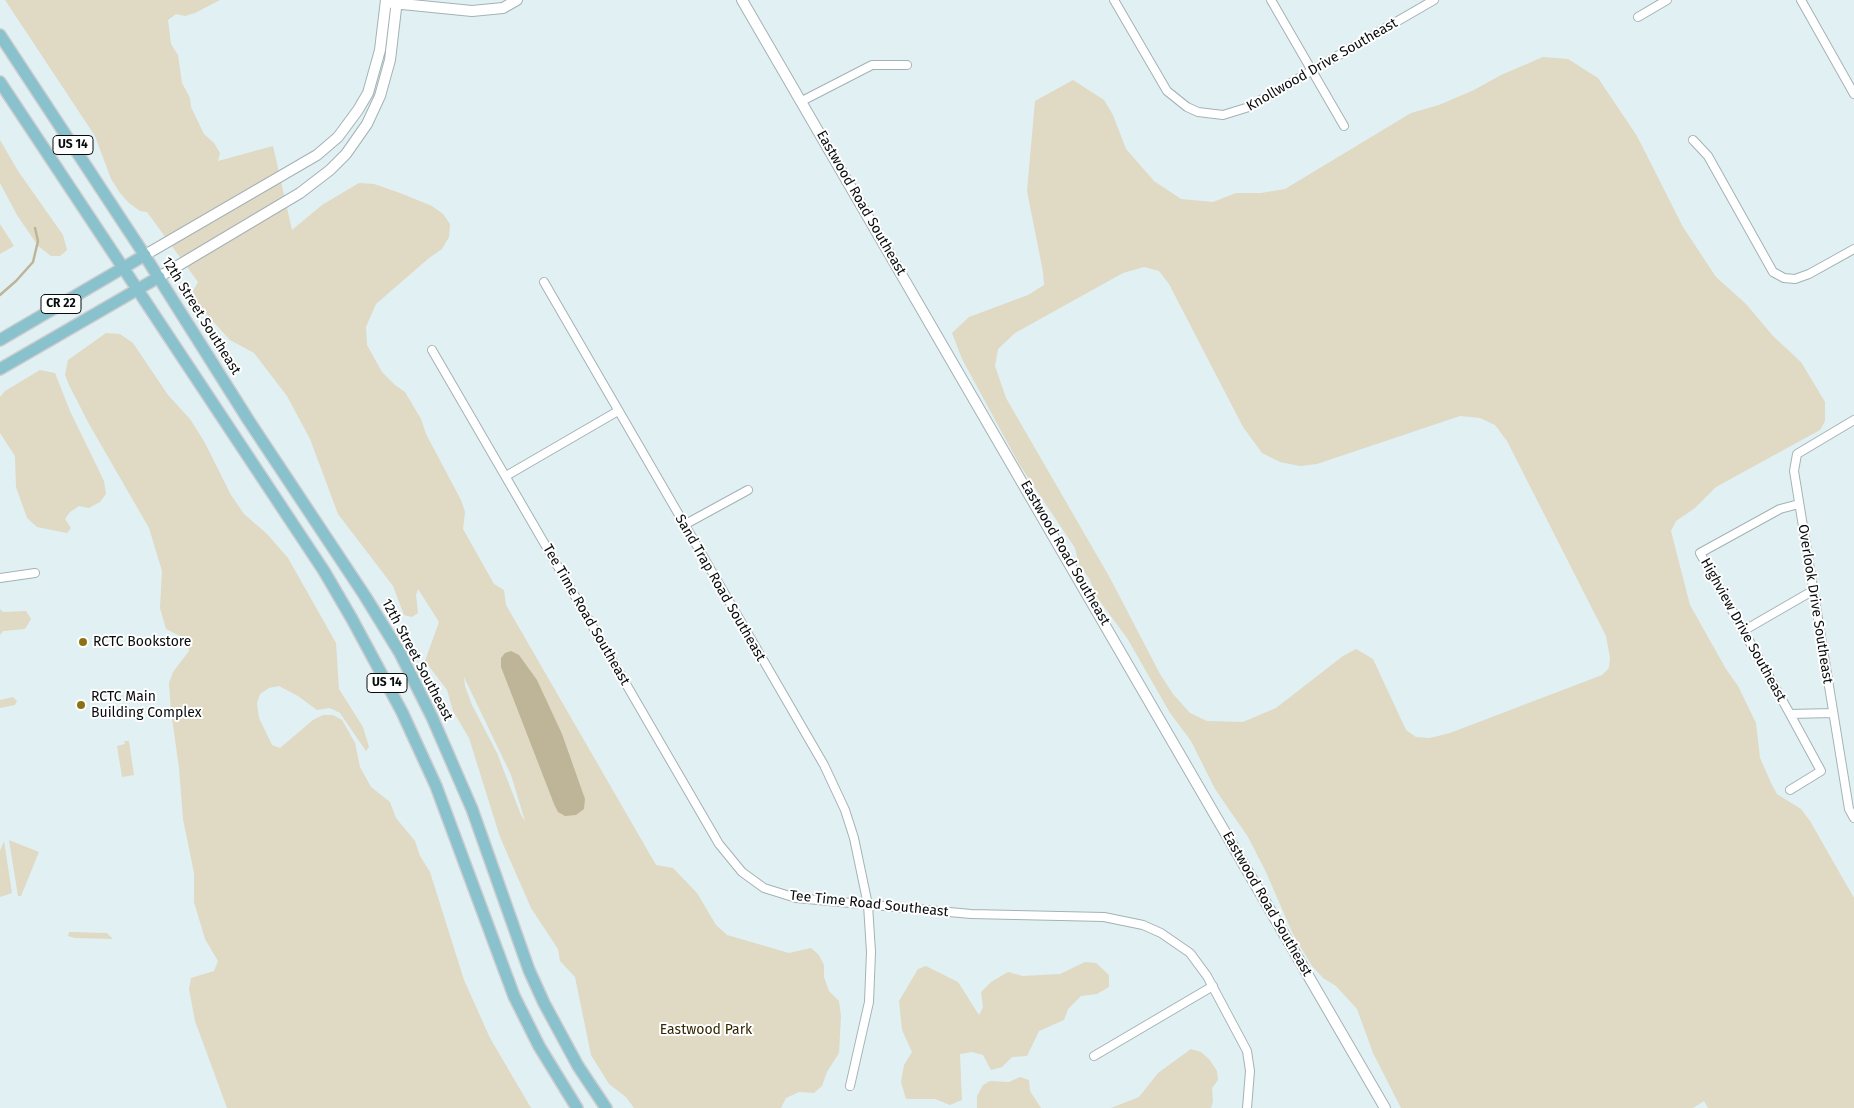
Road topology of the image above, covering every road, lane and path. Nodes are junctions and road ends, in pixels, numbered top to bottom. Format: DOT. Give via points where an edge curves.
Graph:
graph roads {
  1 [pos="517,0"];
  2 [pos="742,0"];
  3 [pos="1114,0"];
  4 [pos="1271,0"];
  5 [pos="1434,0"];
  6 [pos="1667,0"];
  7 [pos="1801,0"];
  8 [pos="386,1"];
  9 [pos="397,2"];
  10 [pos="1638,17"];
  11 [pos="0,35"];
  12 [pos="907,65"];
  13 [pos="1312,72"];
  14 [pos="0,82"];
  15 [pos="1854,94"];
  16 [pos="802,102"];
  17 [pos="1344,126"];
  18 [pos="1694,140"];
  19 [pos="1854,249"];
  20 [pos="145,255"];
  21 [pos="123,269"];
  22 [pos="158,277"];
  23 [pos="544,282"];
  24 [pos="136,290"];
  25 [pos="0,340"];
  26 [pos="432,350"];
  27 [pos="0,369"];
  28 [pos="618,411"];
  29 [pos="1854,420"];
  30 [pos="506,476"];
  31 [pos="748,490"];
  32 [pos="1799,504"];
  33 [pos="684,525"];
  34 [pos="35,573"];
  35 [pos="0,578"];
  36 [pos="1814,590"];
  37 [pos="1743,631"];
  38 [pos="1833,713"];
  39 [pos="1790,714"];
  40 [pos="1790,790"];
  41 [pos="1854,818"];
  42 [pos="868,905"];
  43 [pos="1213,986"];
  44 [pos="1094,1056"];
  45 [pos="850,1086"];
  46 [pos="577,1108"];
  47 [pos="606,1108"];
  48 [pos="1247,1108"];
  49 [pos="1385,1108"];
  1 -- 9 [label="street" via="503,8 472,11"];
  2 -- 16 [label="street, Eastwood Road Southeast"];
  3 -- 13 [label="street, Knollwood Drive Southeast" via="1167,91 1198,112 1223,115 1237,112"];
  4 -- 13 [label="street"];
  5 -- 13 [label="street, Knollwood Drive Southeast"];
  6 -- 10 [label="street"];
  7 -- 15 [label="street"];
  8 -- 9 [label="street"];
  8 -- 20 [label="street" via="380,50 368,92 333,141 289,173"];
  9 -- 22 [label="street" via="390,60 380,96 368,124 346,154 300,193"];
  11 -- 20 [label="main road, US 14"];
  12 -- 16 [label="street" via="872,65"];
  13 -- 17 [label="street"];
  14 -- 21 [label="main road, US 14"];
  16 -- 49 [label="street, Eastwood Road Southeast"];
  18 -- 19 [label="street" via="1708,156 1773,272 1795,279"];
  20 -- 21 [label="main road, CR 22"];
  20 -- 22 [label="main road, 12th Street Southeast / US 14"];
  21 -- 24 [label="main road, US 14"];
  21 -- 25 [label="main road, CR 22"];
  22 -- 24 [label="main road, CR 22"];
  22 -- 47 [label="main road, 12th Street Southeast / US 14" via="400,653 472,809 529,970 574,1059"];
  23 -- 28 [label="street, Sand Trap Road Southeast"];
  24 -- 27 [label="main road, CR 22"];
  24 -- 46 [label="main road, US 14" via="324,571 379,667 436,786 514,996 539,1046"];
  26 -- 30 [label="street, Tee Time Road Southeast"];
  28 -- 30 [label="street"];
  28 -- 33 [label="street, Sand Trap Road Southeast"];
  29 -- 32 [label="street, Overlook Drive Southeast" via="1797,454 1794,471"];
  30 -- 42 [label="street, Tee Time Road Southeast" via="730,859 752,881 780,894"];
  31 -- 33 [label="street"];
  32 -- 36 [label="street, Overlook Drive Southeast"];
  32 -- 37 [label="street, Highview Drive Southeast" via="1780,509 1700,553"];
  33 -- 42 [label="street, Sand Trap Road Southeast" via="824,765 854,838"];
  34 -- 35 [label="street"];
  36 -- 37 [label="street"];
  36 -- 38 [label="street, Overlook Drive Southeast"];
  37 -- 39 [label="street, Highview Drive Southeast"];
  38 -- 39 [label="street, Highview Drive Southeast"];
  38 -- 41 [label="street, Overlook Drive Southeast" via="1849,809"];
  39 -- 40 [label="street" via="1820,771"];
  42 -- 43 [label="street, Tee Time Road Southeast" via="988,916 1121,919 1143,925 1177,943 1199,964"];
  42 -- 45 [label="street, Sand Trap Road Southeast" via="871,952 869,1002"];
  43 -- 44 [label="street"];
  43 -- 48 [label="street, Tee Time Road Southeast" via="1247,1051 1250,1071"];
}
